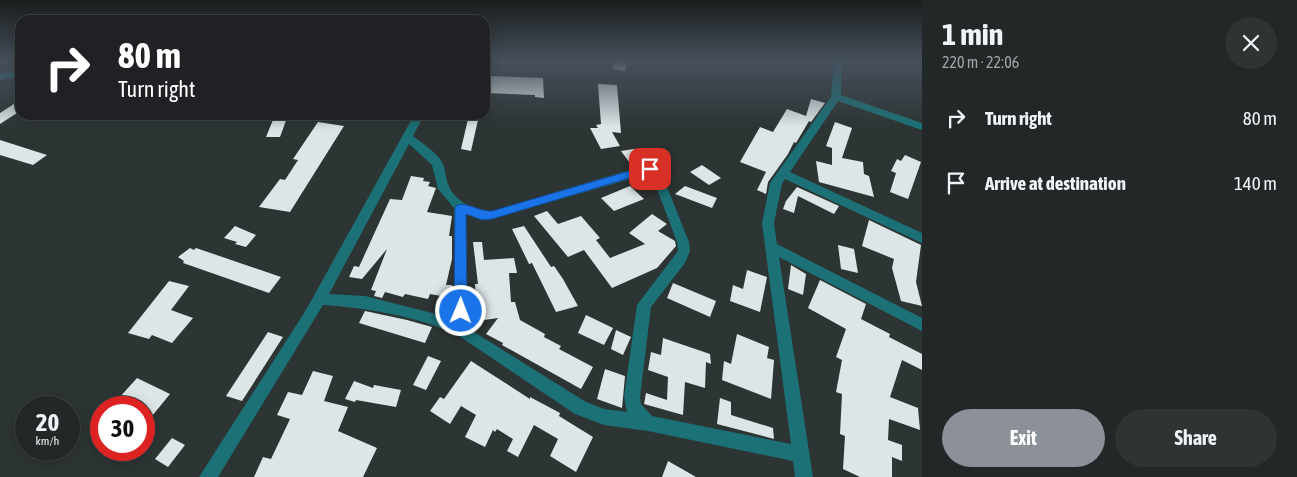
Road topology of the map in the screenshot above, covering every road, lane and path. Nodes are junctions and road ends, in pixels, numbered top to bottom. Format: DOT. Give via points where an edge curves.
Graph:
graph roads {
  1 [pos="837,83"];
  2 [pos="836,97"];
  3 [pos="416,120"];
  4 [pos="922,127"];
  5 [pos="407,138"];
  6 [pos="783,173"];
  7 [pos="460,208"];
  8 [pos="922,238"];
  9 [pos="771,247"];
  10 [pos="319,298"];
  11 [pos="446,323"];
  12 [pos="922,325"];
  13 [pos="629,414"];
  14 [pos="801,454"];
  15 [pos="208,477"];
  16 [pos="804,477"];
  1 -- 2 [label="street"];
  2 -- 4 [label="street"];
  2 -- 6 [label="street"];
  3 -- 5 [label="street"];
  5 -- 7 [label="street" via="436,162 443,188"];
  5 -- 10 [label="street"];
  6 -- 8 [label="street"];
  6 -- 9 [label="street" via="776,183 768,223"];
  7 -- 11 [label="street" via="461,311"];
  7 -- 13 [label="street" via="482,216 492,215 644,170 655,170 684,251 644,305"];
  9 -- 12 [label="street"];
  9 -- 14 [label="street"];
  10 -- 11 [label="street" via="365,302"];
  10 -- 15 [label="street"];
  11 -- 13 [label="street" via="581,408 604,417"];
  13 -- 14 [label="street" via="648,423"];
  14 -- 16 [label="street"];
}
